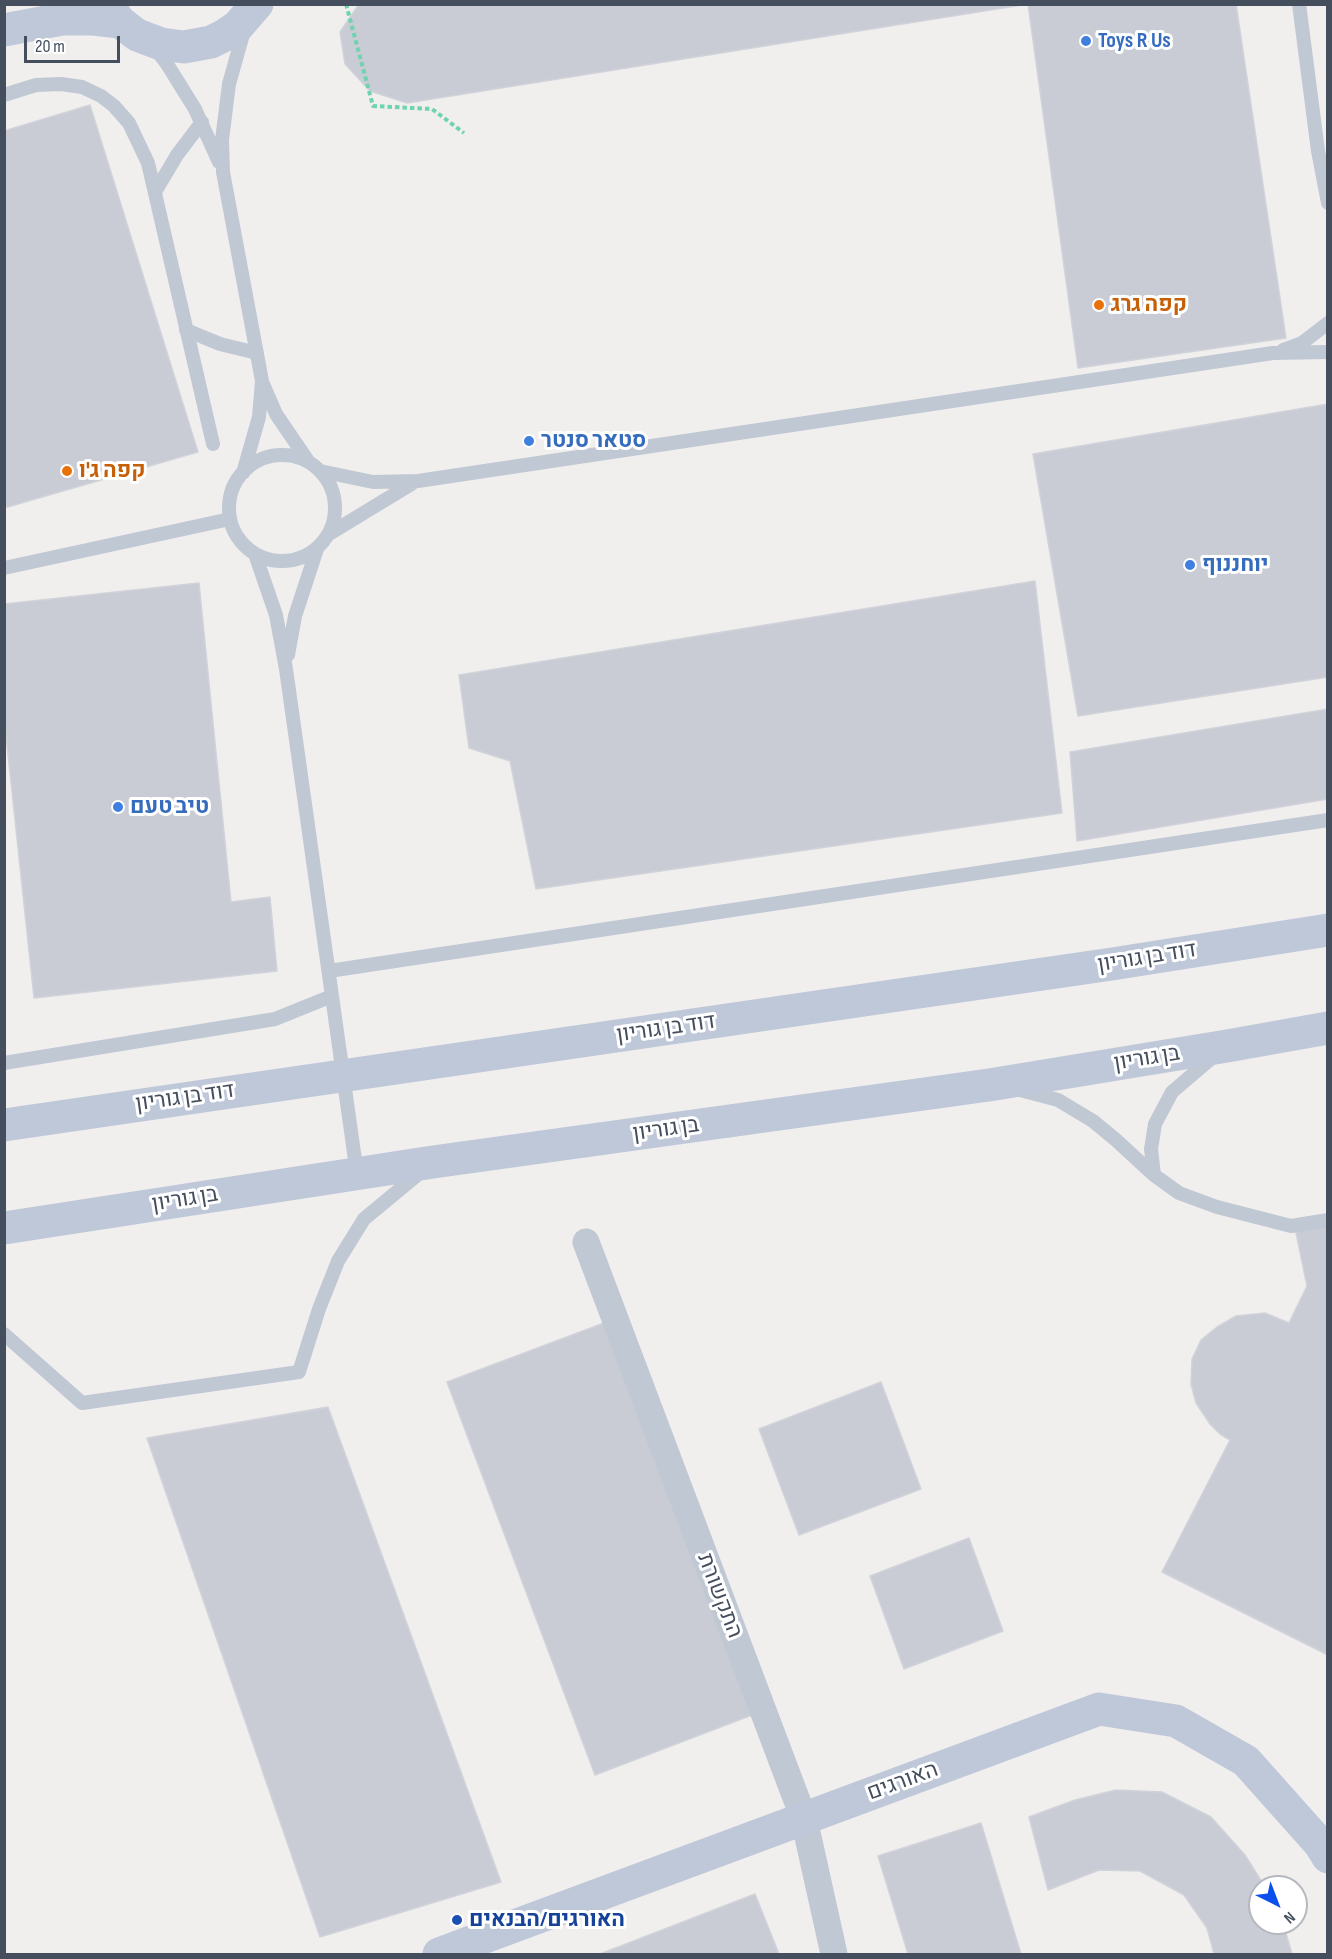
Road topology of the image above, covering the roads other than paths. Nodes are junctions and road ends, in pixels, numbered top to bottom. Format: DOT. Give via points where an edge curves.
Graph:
graph roads {
  1 [pos="1299,4"];
  2 [pos="253,10"];
  3 [pos="113,13"];
  4 [pos="4,30"];
  5 [pos="148,41"];
  6 [pos="4,95"];
  7 [pos="202,122"];
  8 [pos="223,172"];
  9 [pos="155,192"];
  10 [pos="1328,203"];
  11 [pos="1328,323"];
  12 [pos="186,330"];
  13 [pos="1328,352"];
  14 [pos="257,353"];
  15 [pos="1273,353"];
  16 [pos="262,381"];
  17 [pos="213,444"];
  18 [pos="315,467"];
  19 [pos="243,473"];
  20 [pos="418,481"];
  21 [pos="230,519"];
  22 [pos="329,534"];
  23 [pos="316,549"];
  24 [pos="255,554"];
  25 [pos="4,568"];
  26 [pos="286,669"];
  27 [pos="1328,820"];
  28 [pos="1328,930"];
  29 [pos="329,971"];
  30 [pos="332,996"];
  31 [pos="1328,1028"];
  32 [pos="1227,1046"];
  33 [pos="4,1063"];
  34 [pos="343,1075"];
  35 [pos="989,1084"];
  36 [pos="4,1125"];
  37 [pos="433,1162"];
  38 [pos="357,1174"];
  39 [pos="1154,1175"];
  40 [pos="1328,1220"];
  41 [pos="4,1228"];
  42 [pos="586,1242"];
  43 [pos="4,1334"];
  44 [pos="804,1819"];
  45 [pos="1328,1857"];
  46 [pos="439,1954"];
  47 [pos="834,1954"];
  1 -- 10 [label="lane"];
  2 -- 5 [label="main road" via="225,35 197,45 172,46"];
  2 -- 8 [label="lane" via="234,62 225,108"];
  3 -- 4 [label="main road"];
  3 -- 5 [label="main road"];
  5 -- 7 [label="lane"];
  6 -- 9 [label="lane" via="61,84 82,87 101,96 121,112 133,130 148,163"];
  7 -- 8 [label="lane"];
  7 -- 9 [label="lane"];
  8 -- 14 [label="lane"];
  9 -- 12 [label="lane"];
  11 -- 15 [label="lane" via="1302,343"];
  12 -- 14 [label="lane"];
  12 -- 17 [label="lane"];
  13 -- 15 [label="lane"];
  14 -- 16 [label="lane"];
  15 -- 20 [label="lane"];
  16 -- 18 [label="lane" via="276,414"];
  16 -- 19 [label="lane" via="259,417"];
  18 -- 19 [label="lane" via="294,456 271,457 255,462"];
  18 -- 20 [label="lane" via="373,482"];
  18 -- 22 [label="lane" via="329,483 336,504"];
  19 -- 21 [label="lane" via="231,494"];
  20 -- 22 [label="lane"];
  21 -- 24 [label="lane" via="242,543"];
  21 -- 25 [label="lane"];
  22 -- 23 [label="lane"];
  23 -- 24 [label="lane" via="286,562 270,561"];
  23 -- 26 [label="lane" via="295,616"];
  24 -- 26 [label="lane" via="276,615"];
  26 -- 29 [label="lane"];
  27 -- 29 [label="lane"];
  28 -- 34 [label="main road, דוד בן גוריון"];
  29 -- 30 [label="lane"];
  30 -- 33 [label="lane" via="275,1019"];
  30 -- 34 [label="lane"];
  31 -- 32 [label="main road, בן גוריון"];
  32 -- 35 [label="main road, בן גוריון"];
  32 -- 39 [label="lane" via="1172,1092 1155,1124 1151,1149"];
  34 -- 36 [label="main road, דוד בן גוריון"];
  34 -- 38 [label="lane"];
  35 -- 37 [label="main road, בן גוריון"];
  35 -- 39 [label="lane" via="1058,1100 1101,1128"];
  37 -- 38 [label="main road, בן גוריון"];
  37 -- 43 [label="lane" via="364,1219 338,1261 299,1372 82,1403"];
  38 -- 41 [label="main road, בן גוריון"];
  39 -- 40 [label="lane" via="1179,1193 1258,1218 1291,1226"];
  42 -- 44 [label="street, התקשורת"];
  44 -- 45 [label="main road, האורגים" via="1099,1709 1176,1721 1246,1761"];
  44 -- 46 [label="main road, האורגים"];
  44 -- 47 [label="street, התקשורת"];
}
